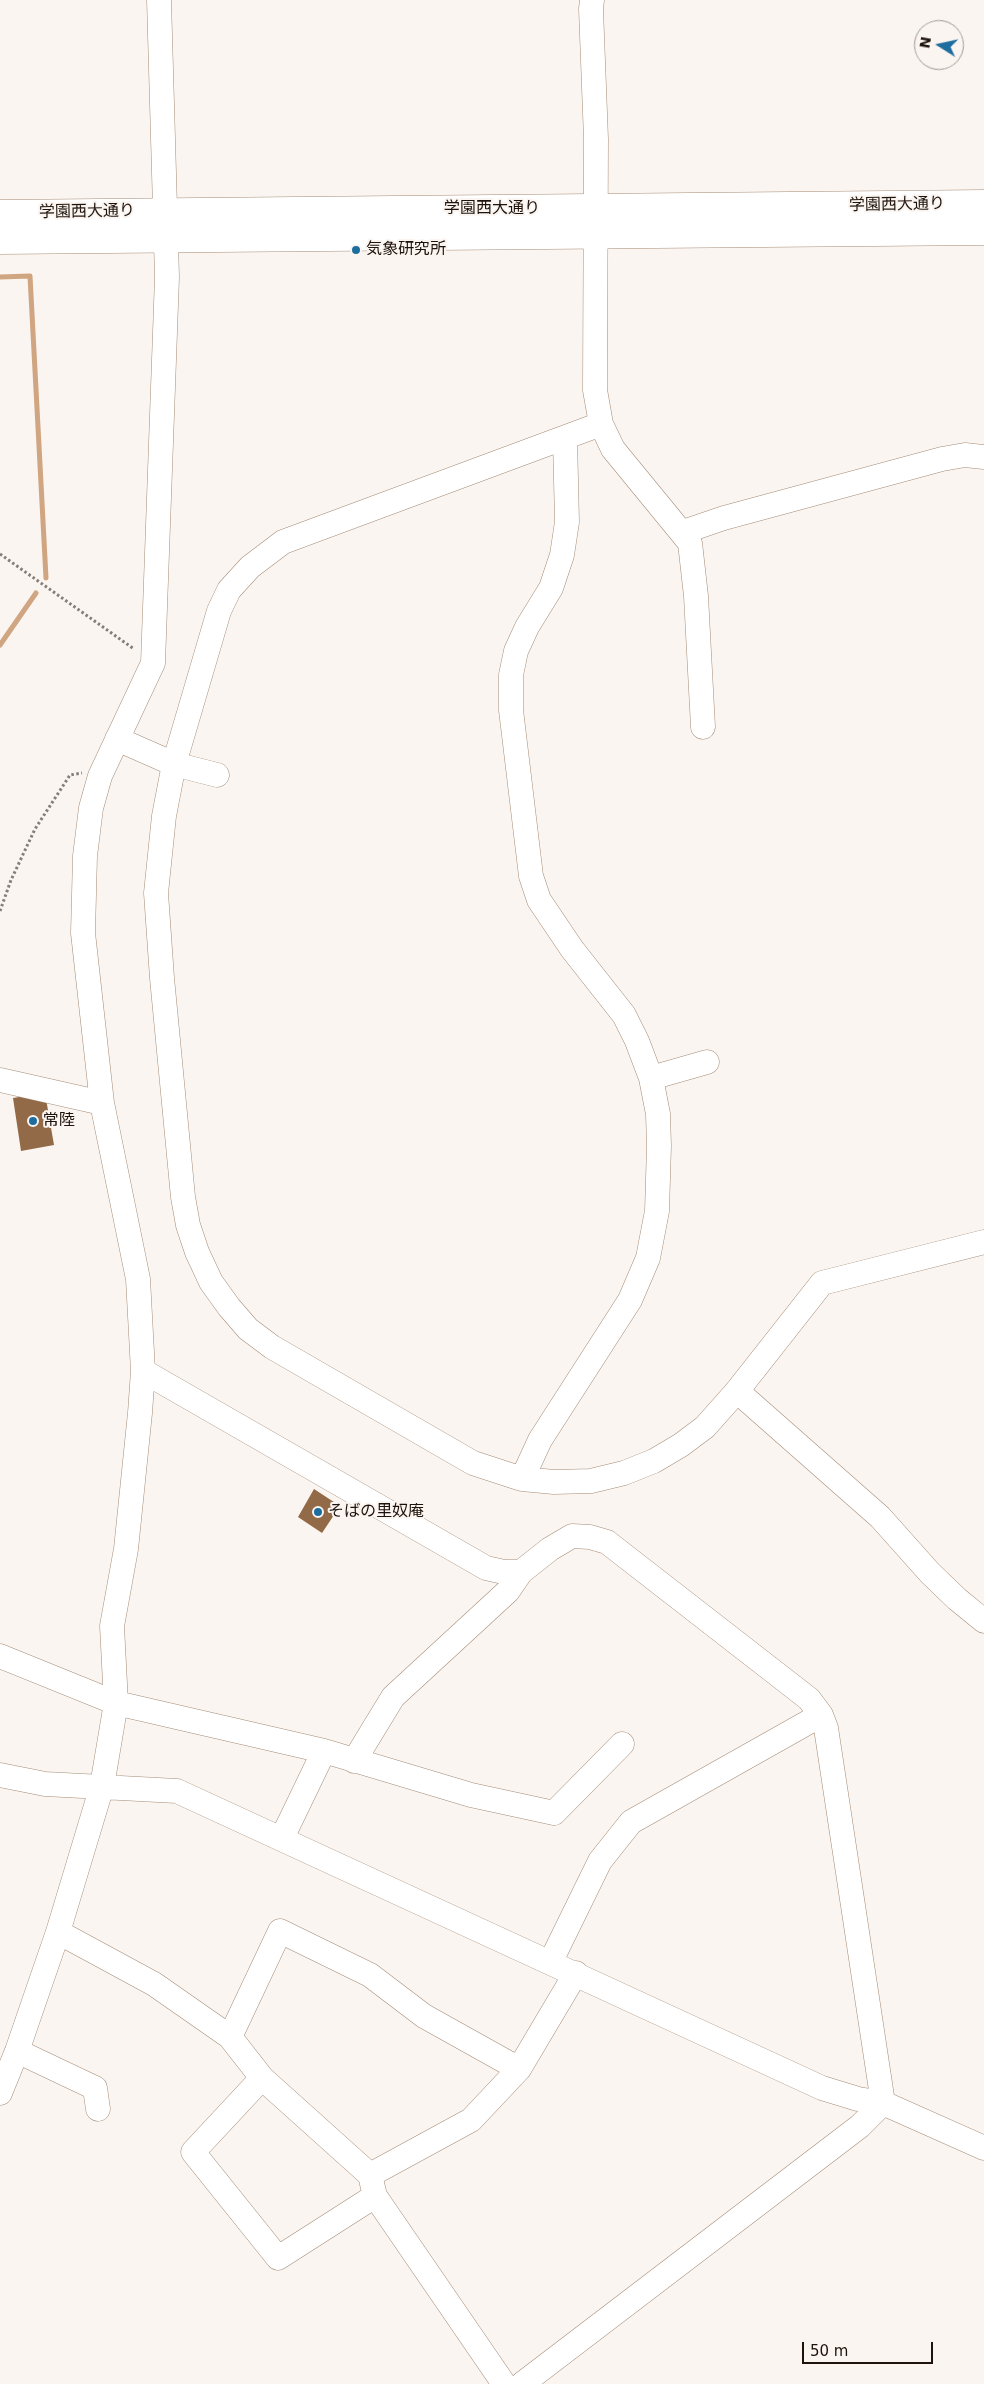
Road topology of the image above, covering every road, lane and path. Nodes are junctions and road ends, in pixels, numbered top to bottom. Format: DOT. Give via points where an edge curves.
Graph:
graph roads {
  1 [pos="159,0"];
  2 [pos="592,0"];
  3 [pos="984,204"];
  4 [pos="0,214"];
  5 [pos="596,222"];
  6 [pos="167,224"];
  7 [pos="984,231"];
  8 [pos="0,240"];
  9 [pos="601,424"];
  10 [pos="565,438"];
  11 [pos="984,457"];
  12 [pos="683,532"];
  13 [pos="0,554"];
  14 [pos="153,663"];
  15 [pos="703,726"];
  16 [pos="117,739"];
  17 [pos="174,764"];
  18 [pos="218,775"];
  19 [pos="100,776"];
  20 [pos="0,911"];
  21 [pos="707,1062"];
  22 [pos="651,1078"];
  23 [pos="0,1080"];
  24 [pos="102,1103"];
  25 [pos="984,1242"];
  26 [pos="143,1371"];
  27 [pos="737,1391"];
  28 [pos="522,1479"];
  29 [pos="521,1572"];
  30 [pos="984,1621"];
  31 [pos="0,1656"];
  32 [pos="116,1703"];
  33 [pos="821,1714"];
  34 [pos="622,1744"];
  35 [pos="324,1751"];
  36 [pos="354,1761"];
  37 [pos="0,1776"];
  38 [pos="102,1786"];
  39 [pos="282,1838"];
  40 [pos="58,1932"];
  41 [pos="551,1962"];
  42 [pos="576,1973"];
  43 [pos="230,2037"];
  44 [pos="17,2051"];
  45 [pos="519,2069"];
  46 [pos="262,2078"];
  47 [pos="0,2093"];
  48 [pos="884,2103"];
  49 [pos="98,2109"];
  50 [pos="984,2148"];
  51 [pos="372,2186"];
  52 [pos="504,2384"];
  53 [pos="522,2384"];
  1 -- 6 [label="street"];
  2 -- 5 [label="street"];
  3 -- 5 [label="main road, 学園西大通り"];
  4 -- 6 [label="main road, 学園西大通り"];
  5 -- 6 [label="main road, 学園西大通り"];
  5 -- 7 [label="main road, 学園西大通り"];
  5 -- 9 [label="street" via="595,390"];
  6 -- 8 [label="main road, 学園西大通り"];
  6 -- 14 [label="street"];
  9 -- 10 [label="street"];
  9 -- 12 [label="street" via="613,449"];
  10 -- 17 [label="street" via="283,542 250,567 229,590 219,611"];
  10 -- 22 [label="street" via="568,522 562,555 551,588 516,651 510,675 531,876 539,900 572,949 624,1015"];
  11 -- 12 [label="street" via="965,455 942,459"];
  12 -- 15 [label="street" via="690,543 696,596"];
  13 -- 14 [label="path"];
  14 -- 16 [label="street"];
  16 -- 17 [label="street"];
  16 -- 19 [label="street"];
  17 -- 18 [label="street"];
  17 -- 28 [label="street" via="158,864 157,923 183,1197 188,1225 211,1282 248,1329 272,1347 473,1463"];
  19 -- 20 [label="path" via="70,775 57,791 35,829"];
  19 -- 24 [label="street" via="91,808 85,856 83,933"];
  21 -- 22 [label="street"];
  22 -- 28 [label="street" via="658,1114 659,1146 657,1211 648,1258 630,1300 540,1440"];
  23 -- 24 [label="street"];
  24 -- 26 [label="street" via="138,1279"];
  25 -- 27 [label="street" via="822,1283"];
  26 -- 29 [label="street" via="486,1568"];
  26 -- 32 [label="street" via="126,1548 112,1626"];
  27 -- 28 [label="street" via="705,1427 654,1461 591,1481"];
  27 -- 30 [label="street" via="880,1517 937,1579"];
  29 -- 33 [label="street" via="572,1536 607,1542 809,1699"];
  29 -- 36 [label="street" via="508,1591 393,1697"];
  31 -- 32 [label="street"];
  32 -- 35 [label="street"];
  32 -- 38 [label="street"];
  33 -- 41 [label="street" via="631,1822 600,1861"];
  33 -- 48 [label="street"];
  34 -- 36 [label="street" via="554,1813 471,1795"];
  35 -- 36 [label="street"];
  35 -- 39 [label="street"];
  37 -- 38 [label="street" via="46,1784"];
  38 -- 39 [label="street" via="177,1791"];
  38 -- 40 [label="street"];
  39 -- 41 [label="street"];
  40 -- 43 [label="street" via="154,1984"];
  40 -- 44 [label="street"];
  41 -- 42 [label="street"];
  42 -- 45 [label="street"];
  42 -- 48 [label="street" via="822,2088"];
  43 -- 45 [label="street" via="280,1931 370,1975 424,2016"];
  43 -- 46 [label="street"];
  44 -- 47 [label="street"];
  44 -- 49 [label="street" via="95,2088"];
  45 -- 51 [label="street" via="471,2120"];
  46 -- 51 [label="street"];
  46 -- 51 [label="street" via="193,2152 278,2258"];
  48 -- 50 [label="street"];
  48 -- 53 [label="street" via="860,2126"];
  51 -- 52 [label="street"];
}
